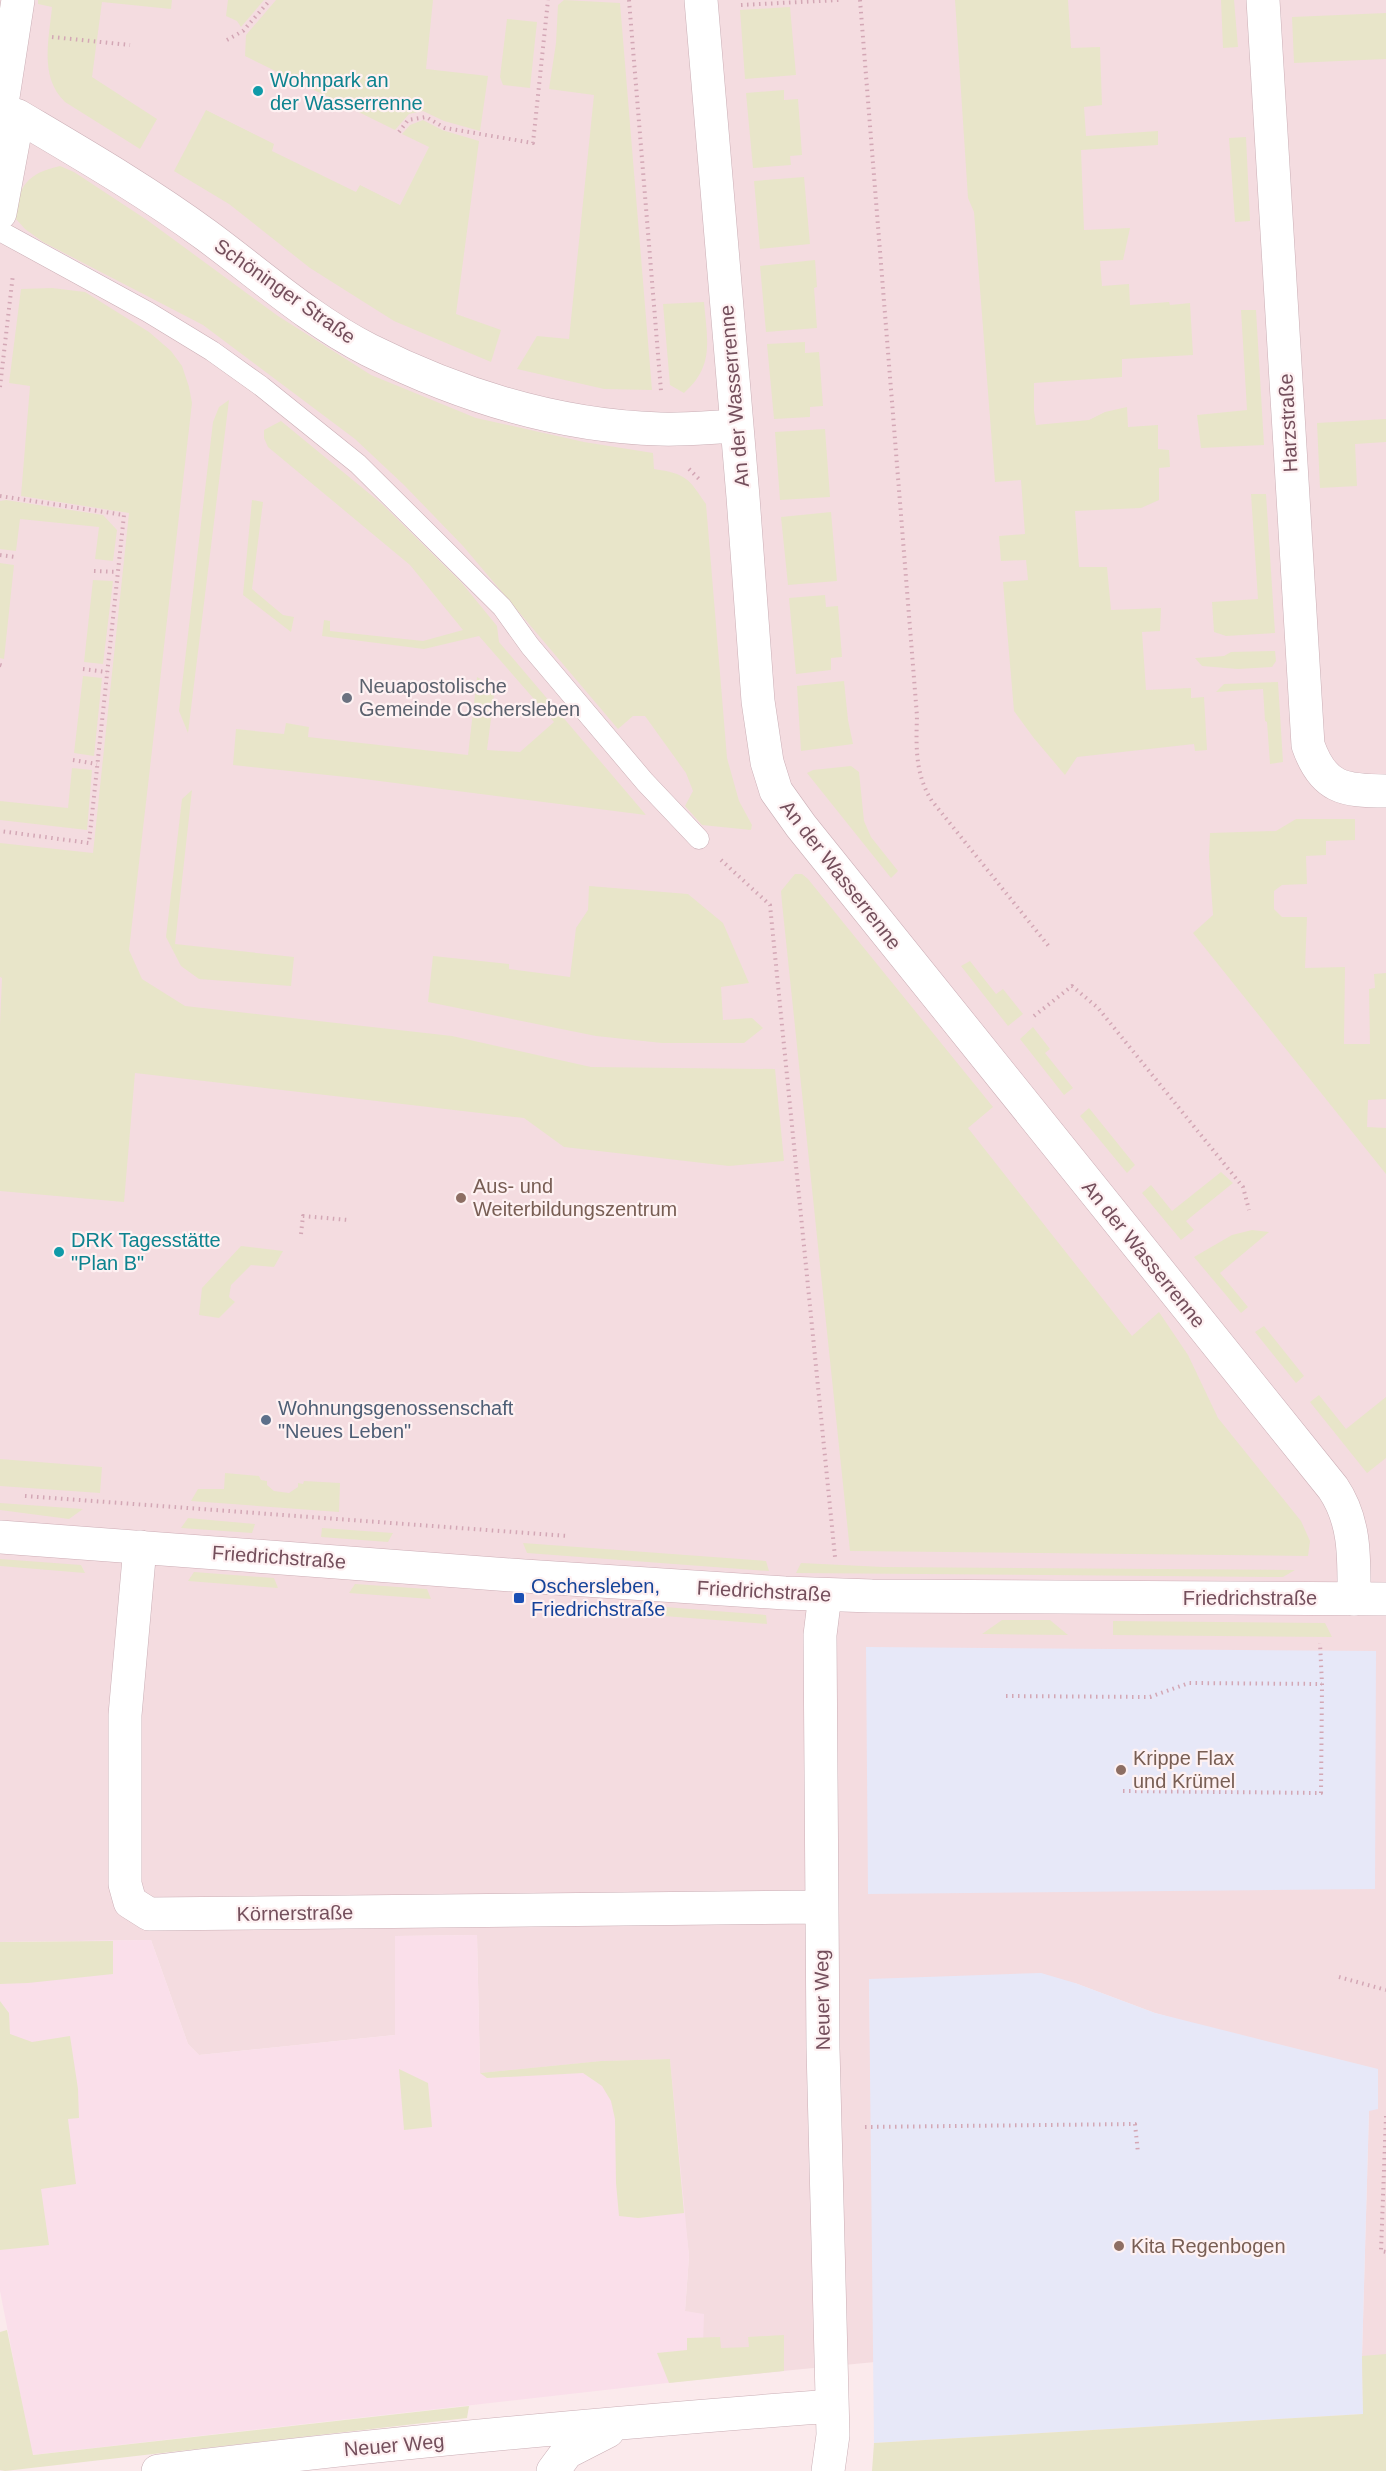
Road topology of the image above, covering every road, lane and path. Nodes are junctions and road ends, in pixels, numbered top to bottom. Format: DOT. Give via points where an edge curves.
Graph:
graph roads {
  1 [pos="270,0"];
  2 [pos="548,0"];
  3 [pos="839,0"];
  4 [pos="860,0"];
  5 [pos="1263,0"];
  6 [pos="18,3"];
  7 [pos="716,3"];
  8 [pos="227,40"];
  9 [pos="130,45"];
  10 [pos="7,112"];
  11 [pos="399,132"];
  12 [pos="0,213"];
  13 [pos="9,235"];
  14 [pos="0,387"];
  15 [pos="737,426"];
  16 [pos="0,496"];
  17 [pos="0,555"];
  18 [pos="15,557"];
  19 [pos="94,571"];
  20 [pos="117,572"];
  21 [pos="83,669"];
  22 [pos="107,672"];
  23 [pos="73,760"];
  24 [pos="97,764"];
  25 [pos="1386,791"];
  26 [pos="0,831"];
  27 [pos="699,839"];
  28 [pos="1052,949"];
  29 [pos="1035,1016"];
  30 [pos="1249,1210"];
  31 [pos="348,1220"];
  32 [pos="301,1234"];
  33 [pos="22,1496"];
  34 [pos="0,1537"];
  35 [pos="579,1537"];
  36 [pos="140,1547"];
  37 [pos="825,1557"];
  38 [pos="825,1595"];
  39 [pos="1354,1599"];
  40 [pos="1386,1599"];
  41 [pos="1320,1643"];
  42 [pos="1322,1683"];
  43 [pos="1006,1696"];
  44 [pos="1123,1791"];
  45 [pos="821,1907"];
  46 [pos="1339,1977"];
  47 [pos="1386,1990"];
  48 [pos="1386,2116"];
  49 [pos="824,2128"];
  50 [pos="1138,2153"];
  51 [pos="1386,2252"];
  52 [pos="832,2406"];
  53 [pos="630,2422"];
  54 [pos="158,2471"];
  55 [pos="553,2471"];
  56 [pos="828,2471"];
  1 -- 8 [label="path" via="243,31"];
  2 -- 11 [label="path" via="533,143 445,128 426,117 408,120"];
  3 -- 7 [label="path"];
  4 -- 28 [label="path" via="920,772 932,801"];
  5 -- 25 [label="street, Harzstraße" via="1308,745 1314,763 1326,779 1344,788"];
  6 -- 9 [label="path" via="46,11 42,36"];
  6 -- 10 [label="street"];
  7 -- 15 [label="street, An der Wasserrenne"];
  10 -- 12 [label="street"];
  10 -- 15 [label="street, Schöninger Straße" via="137,186 348,337 438,380 494,402 552,417 662,429"];
  13 -- 14 [label="path"];
  13 -- 27 [label="lane" via="212,351 358,464 502,607 645,782"];
  15 -- 39 [label="street, An der Wasserrenne" via="758,701 766,762 776,791 815,845 1333,1488 1351,1527"];
  16 -- 20 [label="path" via="124,515"];
  17 -- 18 [label="path"];
  19 -- 20 [label="path"];
  20 -- 22 [label="path"];
  21 -- 22 [label="path"];
  22 -- 24 [label="path"];
  23 -- 24 [label="path"];
  24 -- 26 [label="path" via="89,843"];
  27 -- 37 [label="path" via="770,905 835,1558"];
  29 -- 30 [label="path" via="1072,986 1081,992 1243,1186"];
  31 -- 32 [label="path" via="303,1216"];
  33 -- 35 [label="path"];
  34 -- 36 [label="street, Friedrichstraße"];
  36 -- 38 [label="street, Friedrichstraße"];
  36 -- 45 [label="street, Körnerstraße" via="125,1715 125,1884 130,1902 149,1914"];
  38 -- 39 [label="street, Friedrichstraße"];
  38 -- 45 [label="street, Neuer Weg" via="820,1635"];
  39 -- 40 [label="street, Friedrichstraße"];
  41 -- 42 [label="path"];
  42 -- 43 [label="path" via="1189,1683 1150,1697"];
  42 -- 44 [label="path" via="1321,1793"];
  45 -- 49 [label="street, Neuer Weg"];
  46 -- 47 [label="path"];
  48 -- 51 [label="path" via="1381,2252"];
  49 -- 50 [label="path" via="1136,2124"];
  49 -- 52 [label="street, Neuer Weg"];
  52 -- 53 [label="street, Neuer Weg"];
  52 -- 56 [label="street, Neuer Weg"];
  53 -- 54 [label="street, Neuer Weg"];
  53 -- 55 [label="street, Neuer Weg" via="567,2452"];
}
